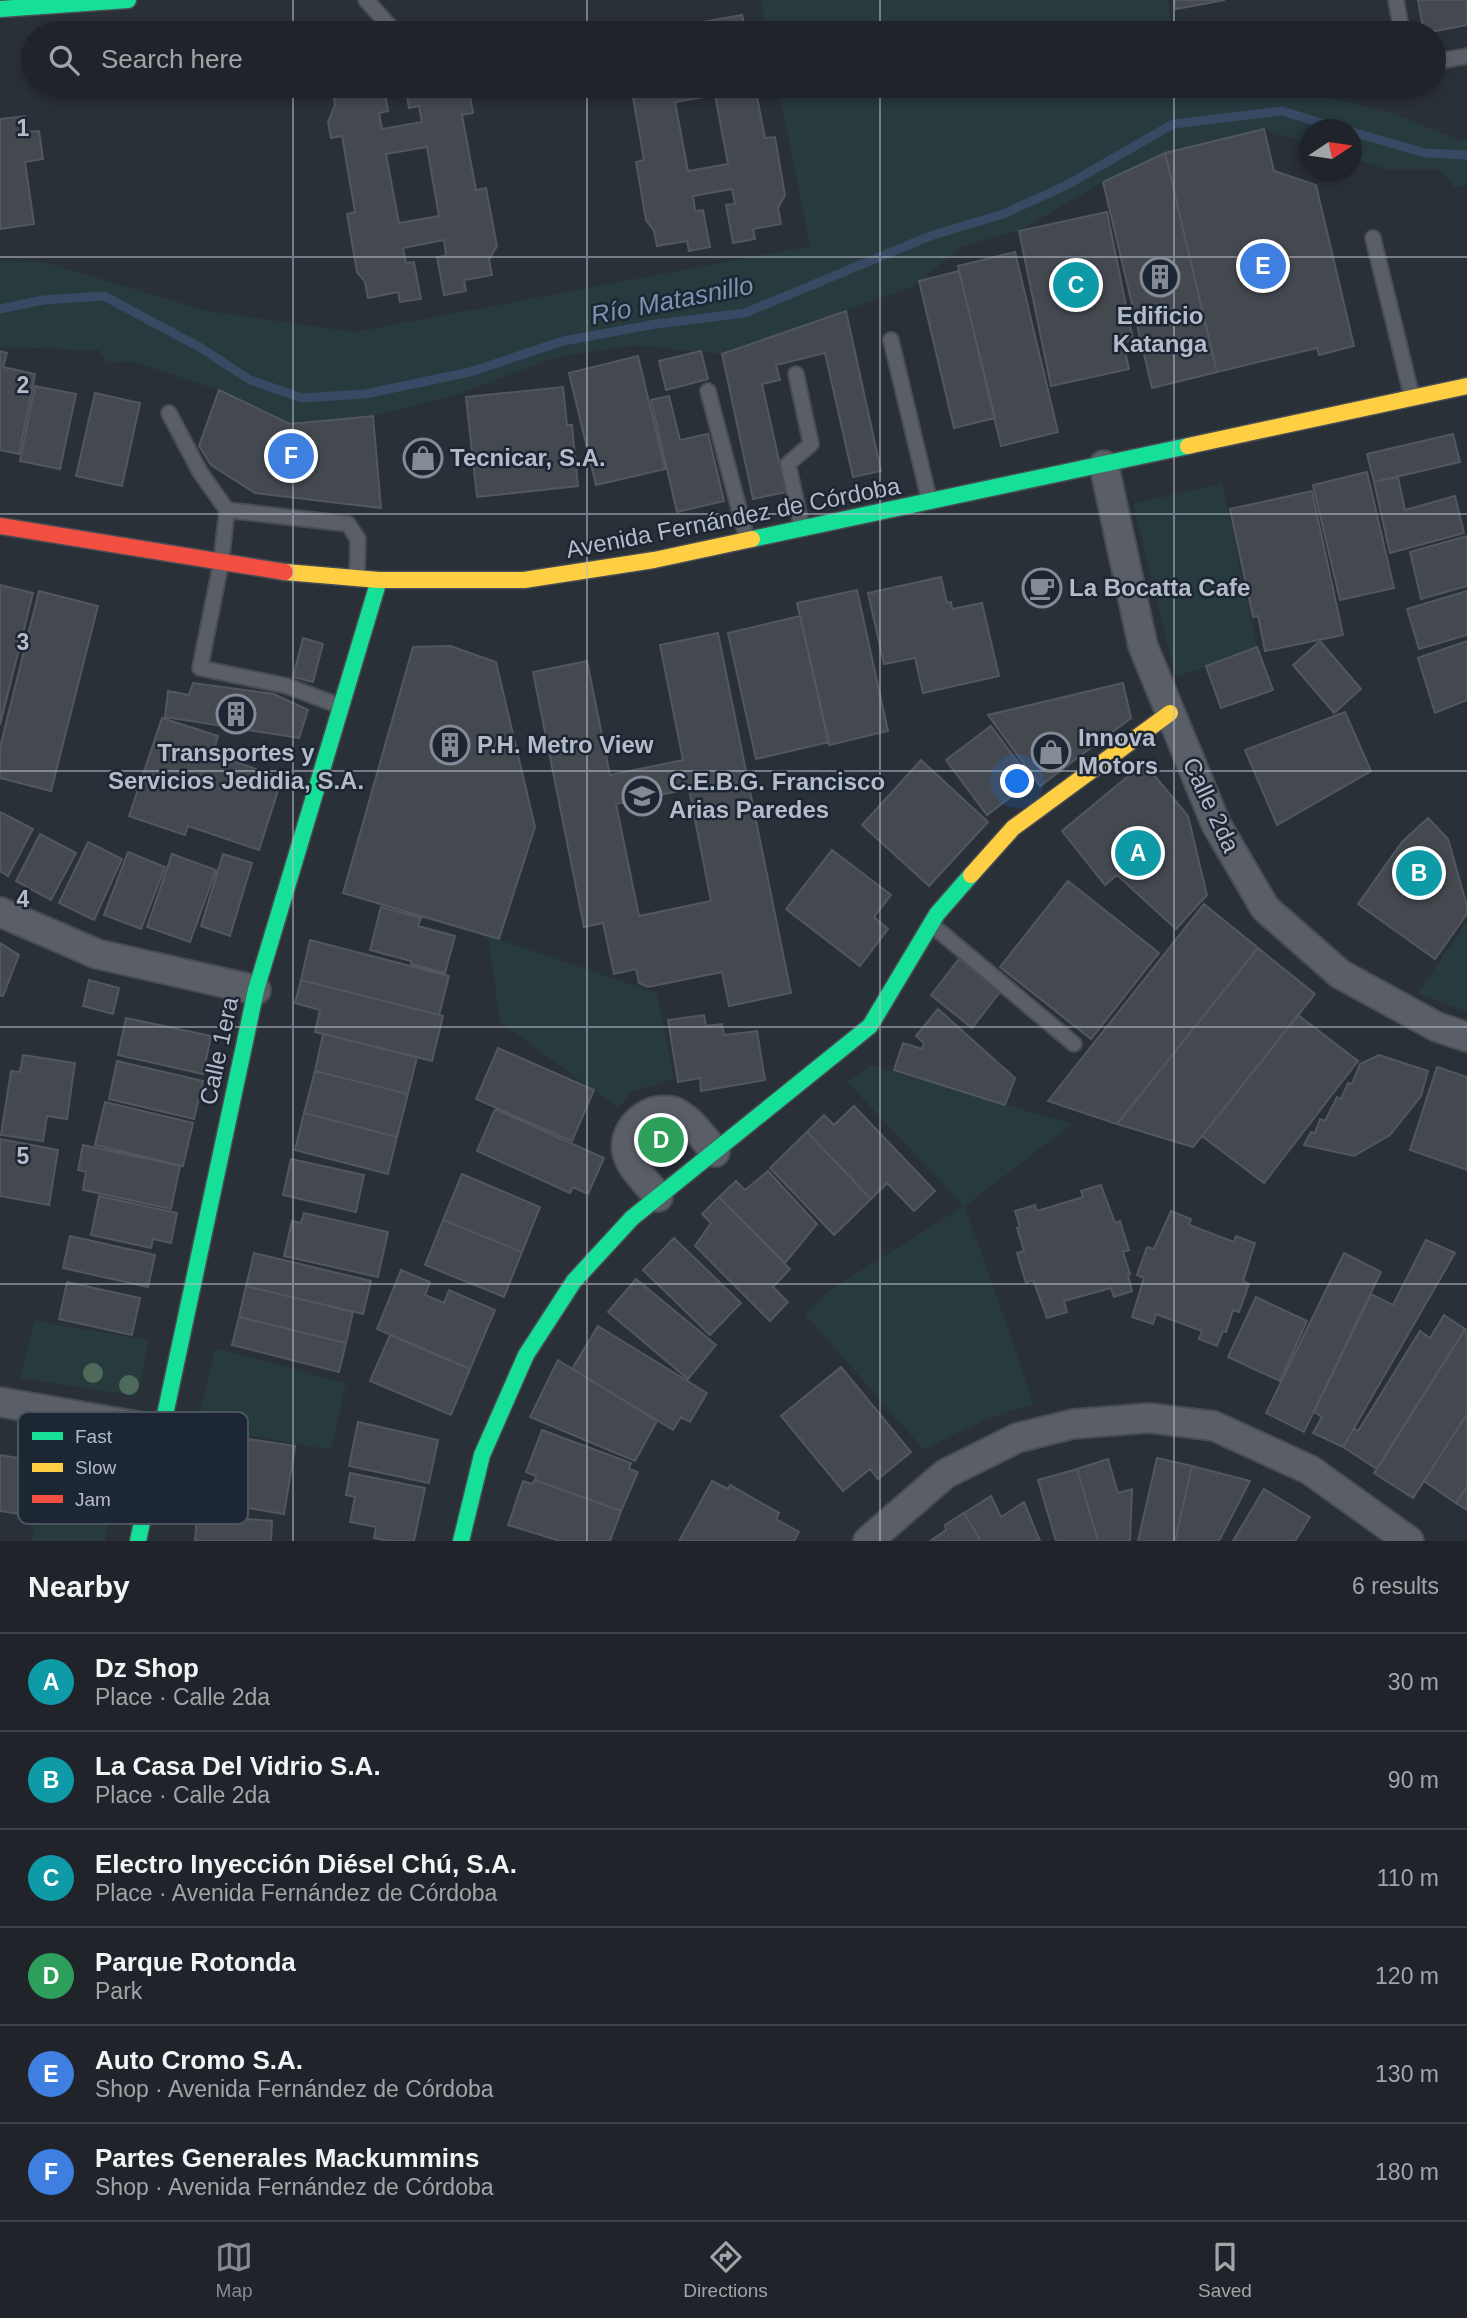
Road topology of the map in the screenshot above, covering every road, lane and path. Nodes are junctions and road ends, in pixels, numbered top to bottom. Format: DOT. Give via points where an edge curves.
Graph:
graph roads {
  1 [pos="128,0"];
  2 [pos="366,0"];
  3 [pos="1396,0"];
  4 [pos="0,9"];
  5 [pos="385,21"];
  6 [pos="1400,21"];
  7 [pos="1467,56"];
  8 [pos="1446,60"];
  9 [pos="1373,238"];
  10 [pos="891,340"];
  11 [pos="796,374"];
  12 [pos="1467,387"];
  13 [pos="708,391"];
  14 [pos="1412,398"];
  15 [pos="169,413"];
  16 [pos="1104,465"];
  17 [pos="930,503"];
  18 [pos="227,510"];
  19 [pos="0,526"];
  20 [pos="802,530"];
  21 [pos="747,541"];
  22 [pos="221,563"];
  23 [pos="357,578"];
  24 [pos="379,580"];
  25 [pos="341,707"];
  26 [pos="1170,713"];
  27 [pos="0,912"];
  28 [pos="931,924"];
  29 [pos="256,990"];
  30 [pos="1467,1037"];
  31 [pos="1074,1044"];
  32 [pos="715,1152"];
  33 [pos="658,1197"];
  34 [pos="0,1402"];
  35 [pos="57,1412"];
  36 [pos="164,1412"];
  37 [pos="461,1541"];
  38 [pos="868,1541"];
  39 [pos="1409,1541"];
  1 -- 4 [label="main road"];
  2 -- 5 [label="lane"];
  3 -- 6 [label="lane"];
  7 -- 8 [label="lane"];
  9 -- 14 [label="lane"];
  10 -- 17 [label="lane"];
  11 -- 20 [label="lane" via="811,444 788,464"];
  12 -- 14 [label="main road, Avenida Fernández de Córdoba"];
  13 -- 21 [label="lane"];
  14 -- 16 [label="main road, Avenida Fernández de Córdoba"];
  15 -- 18 [label="lane" via="200,472"];
  16 -- 17 [label="main road, Avenida Fernández de Córdoba"];
  16 -- 26 [label="street, Calle 2da" via="1143,646"];
  17 -- 20 [label="main road, Avenida Fernández de Córdoba"];
  18 -- 22 [label="lane"];
  18 -- 23 [label="lane" via="348,524 358,539"];
  19 -- 22 [label="main road, Avenida Fernández de Córdoba"];
  20 -- 21 [label="main road, Avenida Fernández de Córdoba"];
  21 -- 24 [label="main road, Avenida Fernández de Córdoba" via="524,580"];
  22 -- 23 [label="main road, Avenida Fernández de Córdoba"];
  22 -- 25 [label="lane" via="200,668 287,686"];
  23 -- 24 [label="main road, Avenida Fernández de Córdoba"];
  24 -- 25 [label="main road, Calle 1era"];
  25 -- 29 [label="main road, Calle 1era"];
  26 -- 28 [label="main road" via="1013,828"];
  26 -- 30 [label="street, Calle 2da" via="1216,824 1265,908 1340,974 1437,1027"];
  27 -- 29 [label="street" via="96,954"];
  28 -- 31 [label="lane"];
  28 -- 32 [label="main road" via="870,1026"];
  29 -- 36 [label="main road, Calle 1era"];
  32 -- 33 [label="main road"];
  32 -- 33 [label="street" via="692,1124 674,1112 639,1118 629,1133 627,1152"];
  33 -- 37 [label="main road" via="632,1218 574,1281 526,1355 482,1455"];
  34 -- 35 [label="street"];
  38 -- 39 [label="street" via="945,1475 1017,1438 1073,1424 1149,1418 1214,1426 1310,1470"];
}
